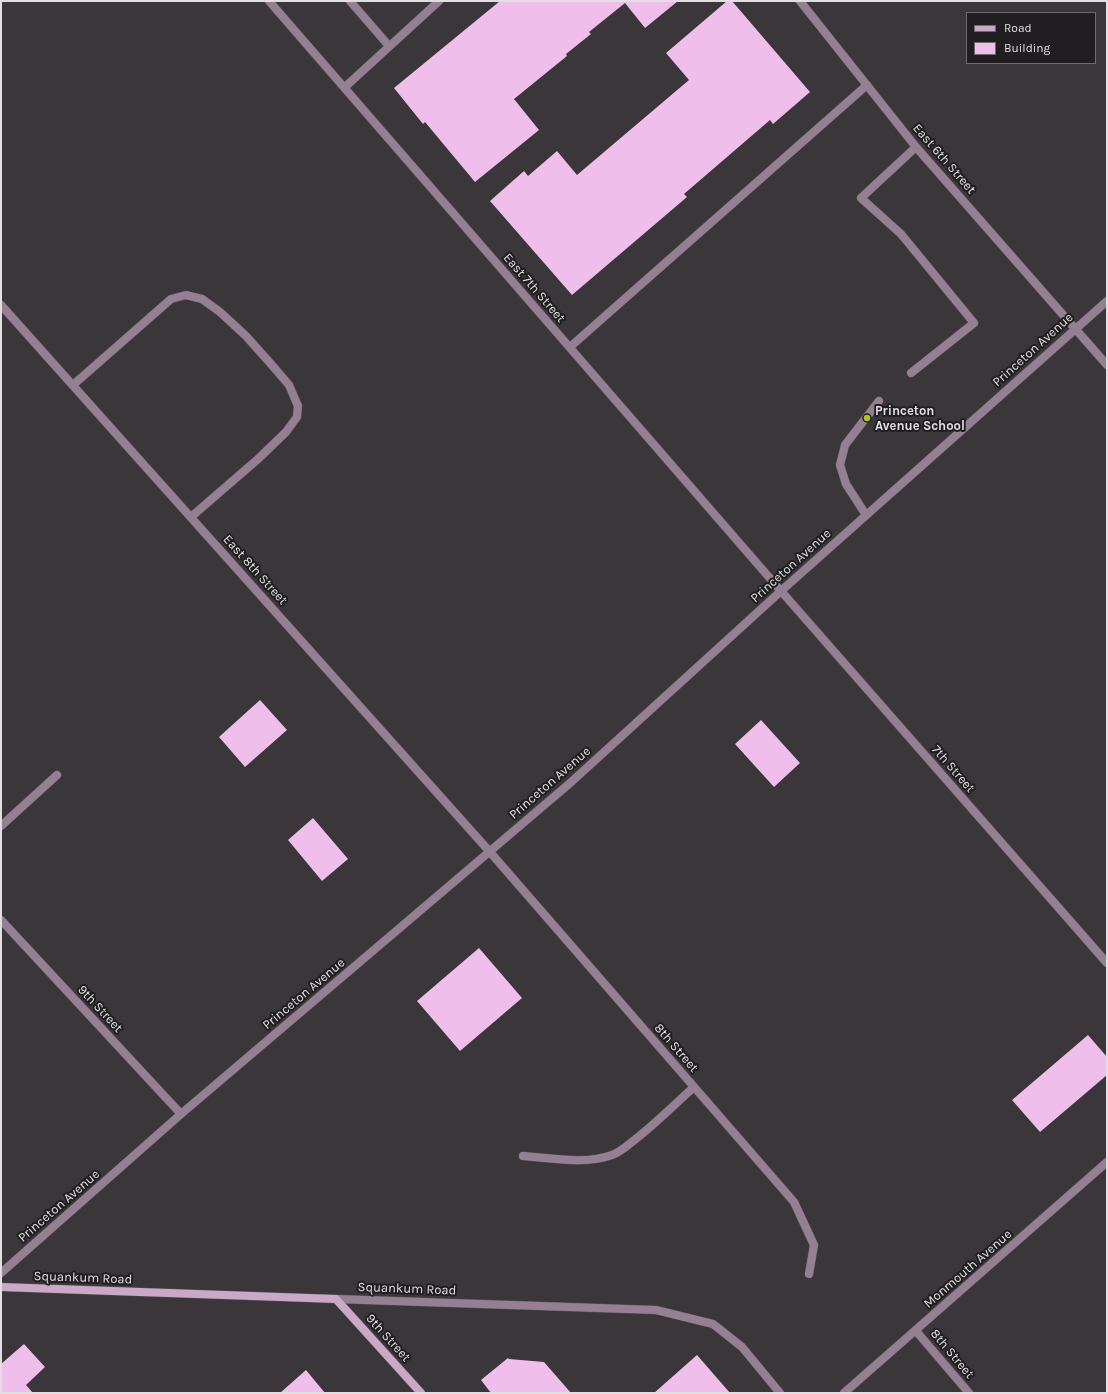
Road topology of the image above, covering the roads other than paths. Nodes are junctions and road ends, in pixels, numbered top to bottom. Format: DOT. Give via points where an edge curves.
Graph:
graph roads {
  1 [pos="269,1"];
  2 [pos="350,1"];
  3 [pos="439,1"];
  4 [pos="800,1"];
  5 [pos="389,46"];
  6 [pos="866,85"];
  7 [pos="345,87"];
  8 [pos="916,146"];
  9 [pos="1107,301"];
  10 [pos="1,305"];
  11 [pos="1075,328"];
  12 [pos="570,347"];
  13 [pos="1107,365"];
  14 [pos="911,373"];
  15 [pos="73,385"];
  16 [pos="879,401"];
  17 [pos="866,515"];
  18 [pos="191,517"];
  19 [pos="781,591"];
  20 [pos="57,775"];
  21 [pos="1,826"];
  22 [pos="490,852"];
  23 [pos="1,920"];
  24 [pos="1107,963"];
  25 [pos="694,1087"];
  26 [pos="181,1114"];
  27 [pos="523,1156"];
  28 [pos="1107,1162"];
  29 [pos="1,1273"];
  30 [pos="809,1274"];
  31 [pos="1,1287"];
  32 [pos="336,1299"];
  33 [pos="916,1331"];
  34 [pos="421,1393"];
  35 [pos="780,1393"];
  36 [pos="844,1393"];
  37 [pos="969,1393"];
  1 -- 7 [label="street, East 7th Street"];
  2 -- 5 [label="street"];
  3 -- 5 [label="street"];
  4 -- 6 [label="street, East 6th Street"];
  5 -- 7 [label="street"];
  6 -- 8 [label="street, East 6th Street"];
  6 -- 12 [label="street"];
  7 -- 12 [label="street, East 7th Street"];
  8 -- 11 [label="street, East 6th Street"];
  8 -- 14 [label="street" via="861,198 901,234 974,323"];
  9 -- 11 [label="street, Princeton Avenue"];
  10 -- 15 [label="street, East 8th Street"];
  11 -- 13 [label="street, East 6th Street"];
  11 -- 17 [label="street, Princeton Avenue"];
  12 -- 19 [label="street, East 7th Street"];
  15 -- 18 [label="street, East 8th Street"];
  15 -- 18 [label="street" via="171,299 186,295 202,299 246,336 289,385 298,406 297,417 286,432 258,459"];
  16 -- 17 [label="street" via="845,445 840,465 846,484"];
  17 -- 19 [label="street, Princeton Avenue"];
  18 -- 22 [label="street, East 8th Street"];
  19 -- 22 [label="street, Princeton Avenue" via="569,784"];
  19 -- 24 [label="street, 7th Street"];
  20 -- 21 [label="street"];
  22 -- 25 [label="street, 8th Street"];
  22 -- 26 [label="street, Princeton Avenue"];
  23 -- 26 [label="street, 9th Street"];
  25 -- 27 [label="street" via="646,1131 612,1155 566,1160"];
  25 -- 30 [label="street, 8th Street" via="794,1202 814,1245"];
  26 -- 29 [label="street, Princeton Avenue"];
  28 -- 33 [label="street, Monmouth Avenue"];
  31 -- 32 [label="main road, Squankum Road"];
  32 -- 34 [label="main road, 9th Street"];
  32 -- 35 [label="street, Squankum Road" via="656,1310 713,1324 742,1347"];
  33 -- 36 [label="street, Monmouth Avenue"];
  33 -- 37 [label="street, 8th Street"];
}
